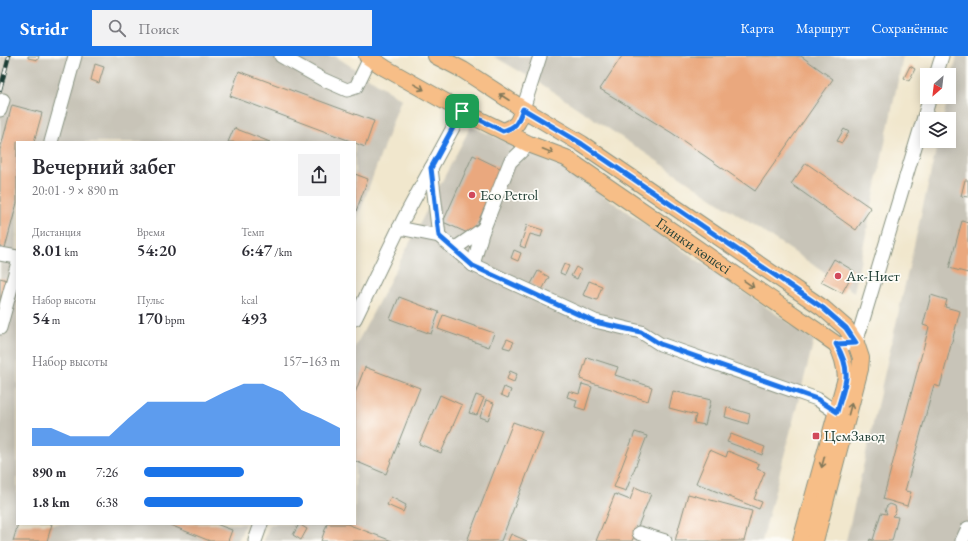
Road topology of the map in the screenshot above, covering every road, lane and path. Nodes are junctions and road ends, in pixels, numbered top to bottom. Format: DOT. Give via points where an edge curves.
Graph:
graph roads {
  1 [pos="75,56"];
  2 [pos="281,56"];
  3 [pos="436,56"];
  4 [pos="540,56"];
  5 [pos="942,56"];
  6 [pos="376,59"];
  7 [pos="938,68"];
  8 [pos="928,104"];
  9 [pos="523,109"];
  10 [pos="462,111"];
  11 [pos="503,131"];
  12 [pos="51,141"];
  13 [pos="529,144"];
  14 [pos="431,168"];
  15 [pos="399,228"];
  16 [pos="483,228"];
  17 [pos="439,236"];
  18 [pos="454,249"];
  19 [pos="0,254"];
  20 [pos="16,257"];
  21 [pos="473,266"];
  22 [pos="16,270"];
  23 [pos="356,317"];
  24 [pos="0,328"];
  25 [pos="856,343"];
  26 [pos="836,344"];
  27 [pos="837,412"];
  28 [pos="261,525"];
  29 [pos="968,528"];
  30 [pos="639,533"];
  31 [pos="255,541"];
  32 [pos="665,541"];
  33 [pos="801,541"];
  34 [pos="815,541"];
  35 [pos="962,541"];
  1 -- 12 [label="lane"];
  2 -- 6 [label="lane" via="346,90 356,87"];
  9 -- 3 [label="main road, Глинки көшесі, one-way" via="463,70"];
  4 -- 9 [label="lane"];
  5 -- 7 [label="lane"];
  6 -- 10 [label="main road, Глинки көшесі, one-way"];
  8 -- 25 [label="lane"];
  9 -- 11 [label="main road" via="516,125"];
  9 -- 25 [label="main road, Глинки көшесі" via="582,144 823,308 846,328"];
  10 -- 11 [label="main road, Глинки көшесі"];
  10 -- 14 [label="lane"];
  11 -- 13 [label="main road, Глинки көшесі"];
  13 -- 16 [label="lane" via="510,162"];
  13 -- 26 [label="main road, Глинки көшесі, one-way" via="566,158"];
  14 -- 15 [label="lane"];
  14 -- 17 [label="lane"];
  15 -- 17 [label="lane"];
  15 -- 23 [label="lane"];
  16 -- 18 [label="lane"];
  16 -- 21 [label="lane"];
  17 -- 18 [label="lane"];
  18 -- 21 [label="lane"];
  19 -- 20 [label="lane"];
  21 -- 27 [label="lane" via="595,322 641,332 660,344 817,399"];
  22 -- 24 [label="lane"];
  25 -- 26 [label="lane"];
  34 -- 25 [label="main road, Глинки көшесі, one-way" via="860,369 861,358"];
  26 -- 27 [label="main road" via="846,367 846,378"];
  27 -- 33 [label="main road, one-way"];
  28 -- 31 [label="lane"];
  29 -- 35 [label="lane"];
  30 -- 32 [label="lane"];
}
